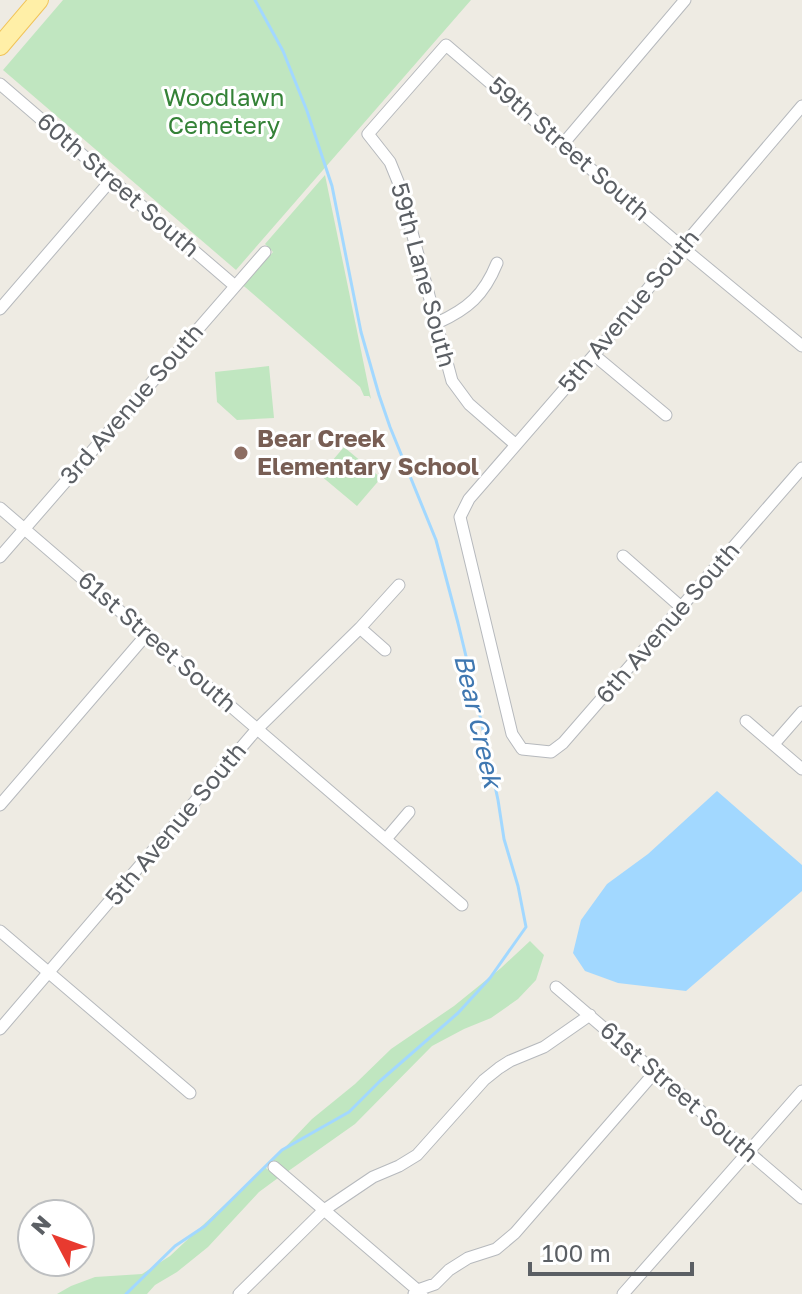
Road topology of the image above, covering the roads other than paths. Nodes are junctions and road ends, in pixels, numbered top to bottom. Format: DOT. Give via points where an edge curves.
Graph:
graph roads {
  1 [pos="39,0"];
  2 [pos="685,0"];
  3 [pos="0,46"];
  4 [pos="0,84"];
  5 [pos="802,106"];
  6 [pos="368,134"];
  7 [pos="563,144"];
  8 [pos="112,179"];
  9 [pos="682,247"];
  10 [pos="265,252"];
  11 [pos="497,263"];
  12 [pos="235,286"];
  13 [pos="0,309"];
  14 [pos="437,323"];
  15 [pos="802,346"];
  16 [pos="594,355"];
  17 [pos="666,415"];
  18 [pos="516,445"];
  19 [pos="802,468"];
  20 [pos="0,508"];
  21 [pos="24,529"];
  22 [pos="623,556"];
  23 [pos="0,557"];
  24 [pos="399,585"];
  25 [pos="681,607"];
  26 [pos="360,628"];
  27 [pos="147,634"];
  28 [pos="385,650"];
  29 [pos="802,712"];
  30 [pos="746,721"];
  31 [pos="257,729"];
  32 [pos="774,744"];
  33 [pos="522,749"];
  34 [pos="802,769"];
  35 [pos="0,805"];
  36 [pos="409,812"];
  37 [pos="386,839"];
  38 [pos="462,905"];
  39 [pos="0,931"];
  40 [pos="49,973"];
  41 [pos="556,987"];
  42 [pos="590,1015"];
  43 [pos="0,1029"];
  44 [pos="655,1072"];
  45 [pos="802,1091"];
  46 [pos="190,1093"];
  47 [pos="748,1152"];
  48 [pos="274,1167"];
  49 [pos="802,1198"];
  50 [pos="324,1210"];
  51 [pos="418,1293"];
  52 [pos="239,1294"];
  53 [pos="623,1294"];
  1 -- 3 [label="main road"];
  2 -- 7 [label="street"];
  4 -- 8 [label="street, 60th Street South"];
  5 -- 9 [label="street, 5th Avenue South"];
  6 -- 7 [label="street, 59th Street South" via="446,45"];
  6 -- 14 [label="street, 59th Lane South" via="399,184"];
  7 -- 9 [label="street, 59th Street South"];
  8 -- 12 [label="street, 60th Street South"];
  8 -- 13 [label="street"];
  9 -- 15 [label="street, 59th Street South"];
  9 -- 16 [label="street, 5th Avenue South"];
  10 -- 12 [label="street, 3rd Avenue South"];
  11 -- 14 [label="street" via="471,304"];
  12 -- 21 [label="street, 3rd Avenue South"];
  14 -- 18 [label="street, 59th Lane South" via="452,381 469,404"];
  16 -- 17 [label="street"];
  16 -- 18 [label="street, 5th Avenue South"];
  18 -- 33 [label="street, 5th Avenue South" via="460,517 512,734"];
  19 -- 25 [label="street, 6th Avenue South"];
  20 -- 21 [label="street, 61st Street South"];
  21 -- 23 [label="street, 3rd Avenue South"];
  21 -- 27 [label="street, 61st Street South"];
  22 -- 25 [label="street"];
  24 -- 26 [label="street, 5th Avenue South"];
  25 -- 33 [label="street, 6th Avenue South" via="563,743 551,752"];
  26 -- 28 [label="street"];
  26 -- 31 [label="street, 5th Avenue South"];
  27 -- 31 [label="street, 61st Street South"];
  27 -- 35 [label="street"];
  29 -- 32 [label="street"];
  30 -- 32 [label="street"];
  31 -- 37 [label="street, 61st Street South"];
  31 -- 40 [label="street, 5th Avenue South"];
  32 -- 34 [label="street"];
  36 -- 37 [label="street"];
  37 -- 38 [label="street, 61st Street South"];
  39 -- 40 [label="street"];
  40 -- 43 [label="street, 5th Avenue South"];
  40 -- 46 [label="street"];
  41 -- 42 [label="street, 61st Street South"];
  42 -- 44 [label="street, 61st Street South"];
  42 -- 50 [label="street" via="544,1047 499,1068 417,1155"];
  44 -- 47 [label="street, 61st Street South"];
  44 -- 51 [label="street" via="515,1233"];
  45 -- 47 [label="street"];
  47 -- 49 [label="street, 61st Street South"];
  47 -- 53 [label="street"];
  48 -- 50 [label="street"];
  50 -- 51 [label="street"];
  50 -- 52 [label="street"];
}
